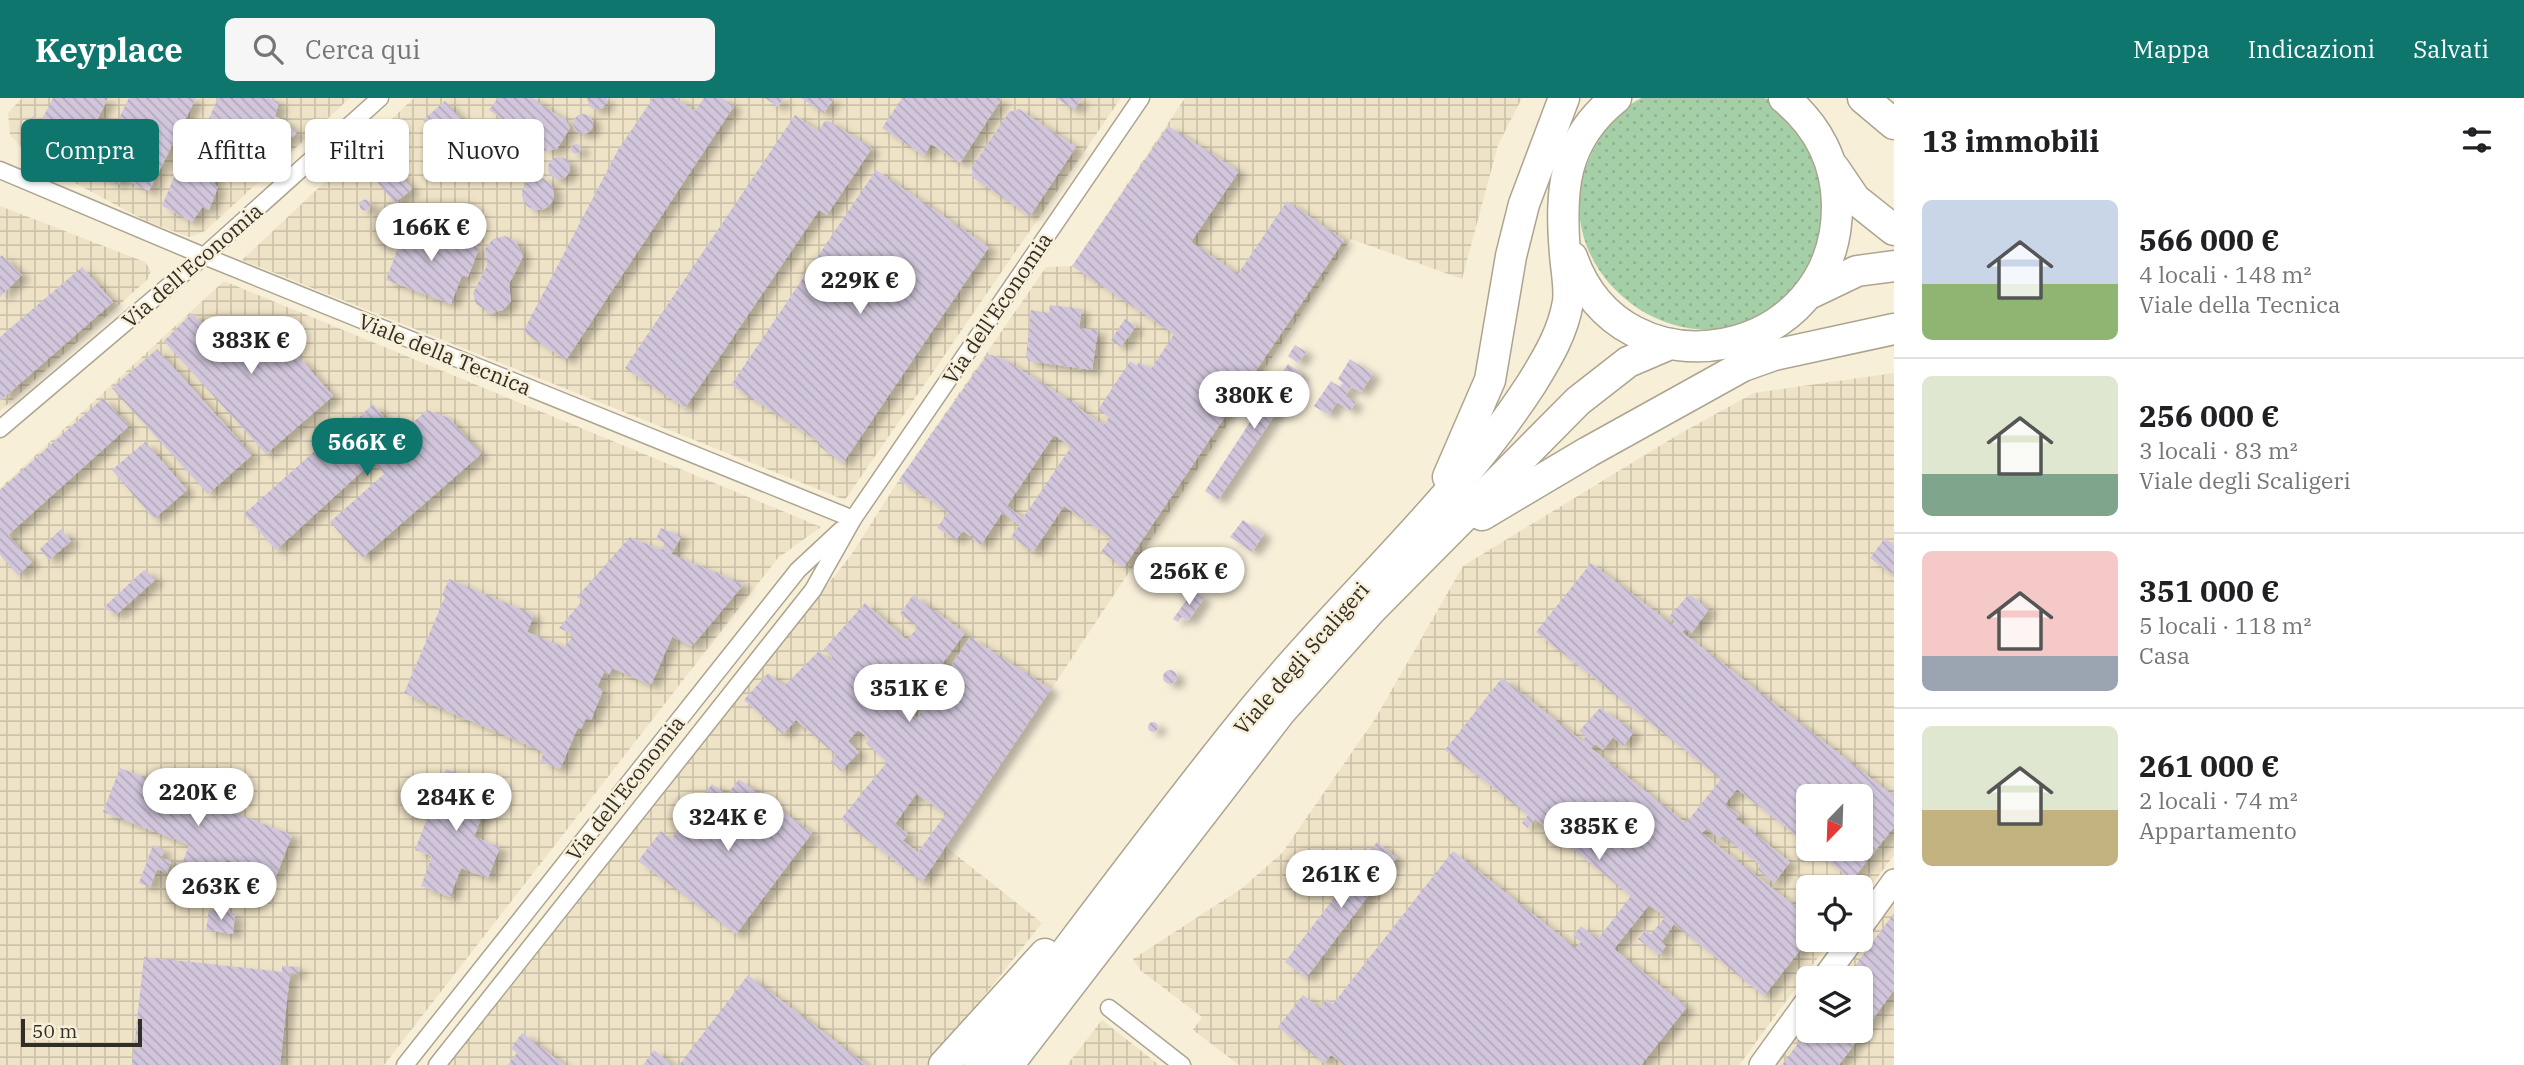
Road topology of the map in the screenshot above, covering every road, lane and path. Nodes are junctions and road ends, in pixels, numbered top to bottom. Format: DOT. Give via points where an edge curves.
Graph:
graph roads {
  1 [pos="380,98"];
  2 [pos="1141,98"];
  3 [pos="1564,98"];
  4 [pos="1784,98"];
  5 [pos="1863,98"];
  6 [pos="1614,99"];
  7 [pos="1894,124"];
  8 [pos="1831,163"];
  9 [pos="2,173"];
  10 [pos="1894,230"];
  11 [pos="1563,233"];
  12 [pos="204,256"];
  13 [pos="1894,266"];
  14 [pos="1811,293"];
  15 [pos="1894,329"];
  16 [pos="1670,344"];
  17 [pos="0,429"];
  18 [pos="853,519"];
  19 [pos="1430,534"];
  20 [pos="1224,788"];
  21 [pos="1171,817"];
  22 [pos="1894,881"];
  23 [pos="1873,910"];
  24 [pos="1109,1008"];
  25 [pos="1796,1017"];
  26 [pos="405,1065"];
  27 [pos="437,1065"];
  28 [pos="944,1065"];
  29 [pos="980,1065"];
  30 [pos="1008,1065"];
  31 [pos="1032,1065"];
  32 [pos="1182,1065"];
  33 [pos="1761,1065"];
  1 -- 12 [label="street, Via dell'Economia"];
  2 -- 18 [label="street, Via dell'Economia"];
  3 -- 19 [label="highway" via="1524,204 1490,380"];
  4 -- 8 [label="highway, Viale degli Scaligeri" via="1822,142"];
  5 -- 7 [label="highway"];
  6 -- 11 [label="highway, Viale degli Scaligeri" via="1598,114 1572,154 1562,189"];
  8 -- 10 [label="highway" via="1855,199"];
  8 -- 14 [label="highway, Viale degli Scaligeri" via="1837,181 1837,231 1826,268"];
  9 -- 12 [label="street, Viale della Tecnica"];
  11 -- 16 [label="highway, Viale degli Scaligeri" via="1577,273 1598,302 1618,320"];
  11 -- 19 [label="highway, Viale degli Scaligeri" via="1569,299 1561,334"];
  12 -- 17 [label="street, Via dell'Economia"];
  12 -- 18 [label="street, Viale della Tecnica"];
  13 -- 14 [label="highway" via="1857,271"];
  14 -- 16 [label="highway, Viale degli Scaligeri" via="1767,330 1744,340 1697,347"];
  15 -- 19 [label="highway" via="1743,366"];
  16 -- 19 [label="highway, Viale degli Scaligeri" via="1628,362 1578,401"];
  18 -- 26 [label="street, Via dell'Economia" via="798,570"];
  18 -- 27 [label="street, Via dell'Economia" via="813,590"];
  19 -- 20 [label="highway, Viale degli Scaligeri" via="1370,611 1281,711"];
  19 -- 21 [label="highway, Viale degli Scaligeri" via="1349,600 1254,709"];
  20 -- 30 [label="highway, Viale degli Scaligeri"];
  20 -- 31 [label="highway"];
  21 -- 28 [label="highway"];
  21 -- 29 [label="highway, Viale degli Scaligeri"];
  22 -- 23 [label="street"];
  24 -- 32 [label="street"];
  25 -- 33 [label="street"];
}
